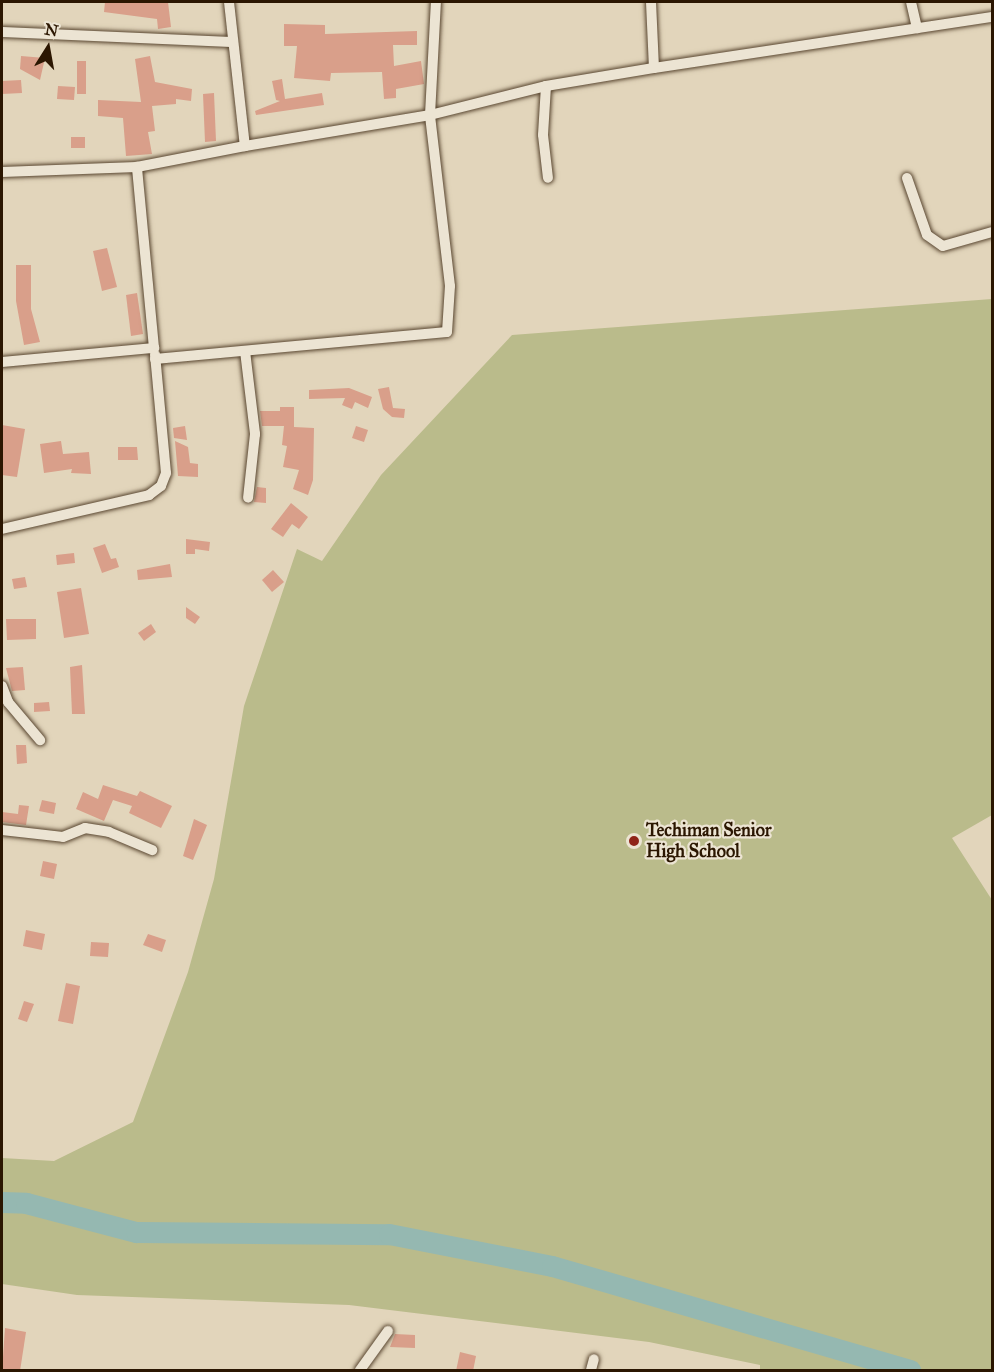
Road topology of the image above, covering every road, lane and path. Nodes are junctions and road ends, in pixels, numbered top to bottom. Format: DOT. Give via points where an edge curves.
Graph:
graph roads {
  1 [pos="229,2"];
  2 [pos="436,2"];
  3 [pos="651,2"];
  4 [pos="911,2"];
  5 [pos="993,17"];
  6 [pos="917,28"];
  7 [pos="2,32"];
  8 [pos="232,42"];
  9 [pos="654,68"];
  10 [pos="546,87"];
  11 [pos="430,115"];
  12 [pos="245,146"];
  13 [pos="137,167"];
  14 [pos="2,172"];
  15 [pos="548,178"];
  16 [pos="907,178"];
  17 [pos="993,232"];
  18 [pos="245,351"];
  19 [pos="155,354"];
  20 [pos="2,362"];
  21 [pos="248,498"];
  22 [pos="2,529"];
  23 [pos="2,686"];
  24 [pos="40,740"];
  25 [pos="2,830"];
  26 [pos="152,850"];
  27 [pos="388,1331"];
  28 [pos="594,1359"];
  29 [pos="360,1371"];
  30 [pos="591,1371"];
  1 -- 8 [label="street"];
  2 -- 11 [label="street"];
  3 -- 9 [label="street"];
  4 -- 6 [label="street"];
  5 -- 6 [label="street"];
  6 -- 9 [label="street"];
  7 -- 8 [label="street"];
  8 -- 12 [label="street"];
  9 -- 10 [label="street"];
  10 -- 11 [label="street"];
  10 -- 15 [label="street" via="543,135"];
  11 -- 12 [label="street"];
  11 -- 18 [label="street" via="450,286 447,332"];
  12 -- 13 [label="street"];
  13 -- 14 [label="street"];
  13 -- 19 [label="street"];
  16 -- 17 [label="street" via="927,235 943,246"];
  18 -- 19 [label="street"];
  18 -- 21 [label="street" via="255,434"];
  19 -- 20 [label="street"];
  19 -- 22 [label="street" via="166,473 161,486 149,495"];
  23 -- 24 [label="street" via="12,707"];
  25 -- 26 [label="street" via="63,837 86,828 109,832"];
  27 -- 29 [label="street"];
  28 -- 30 [label="street"];
}
